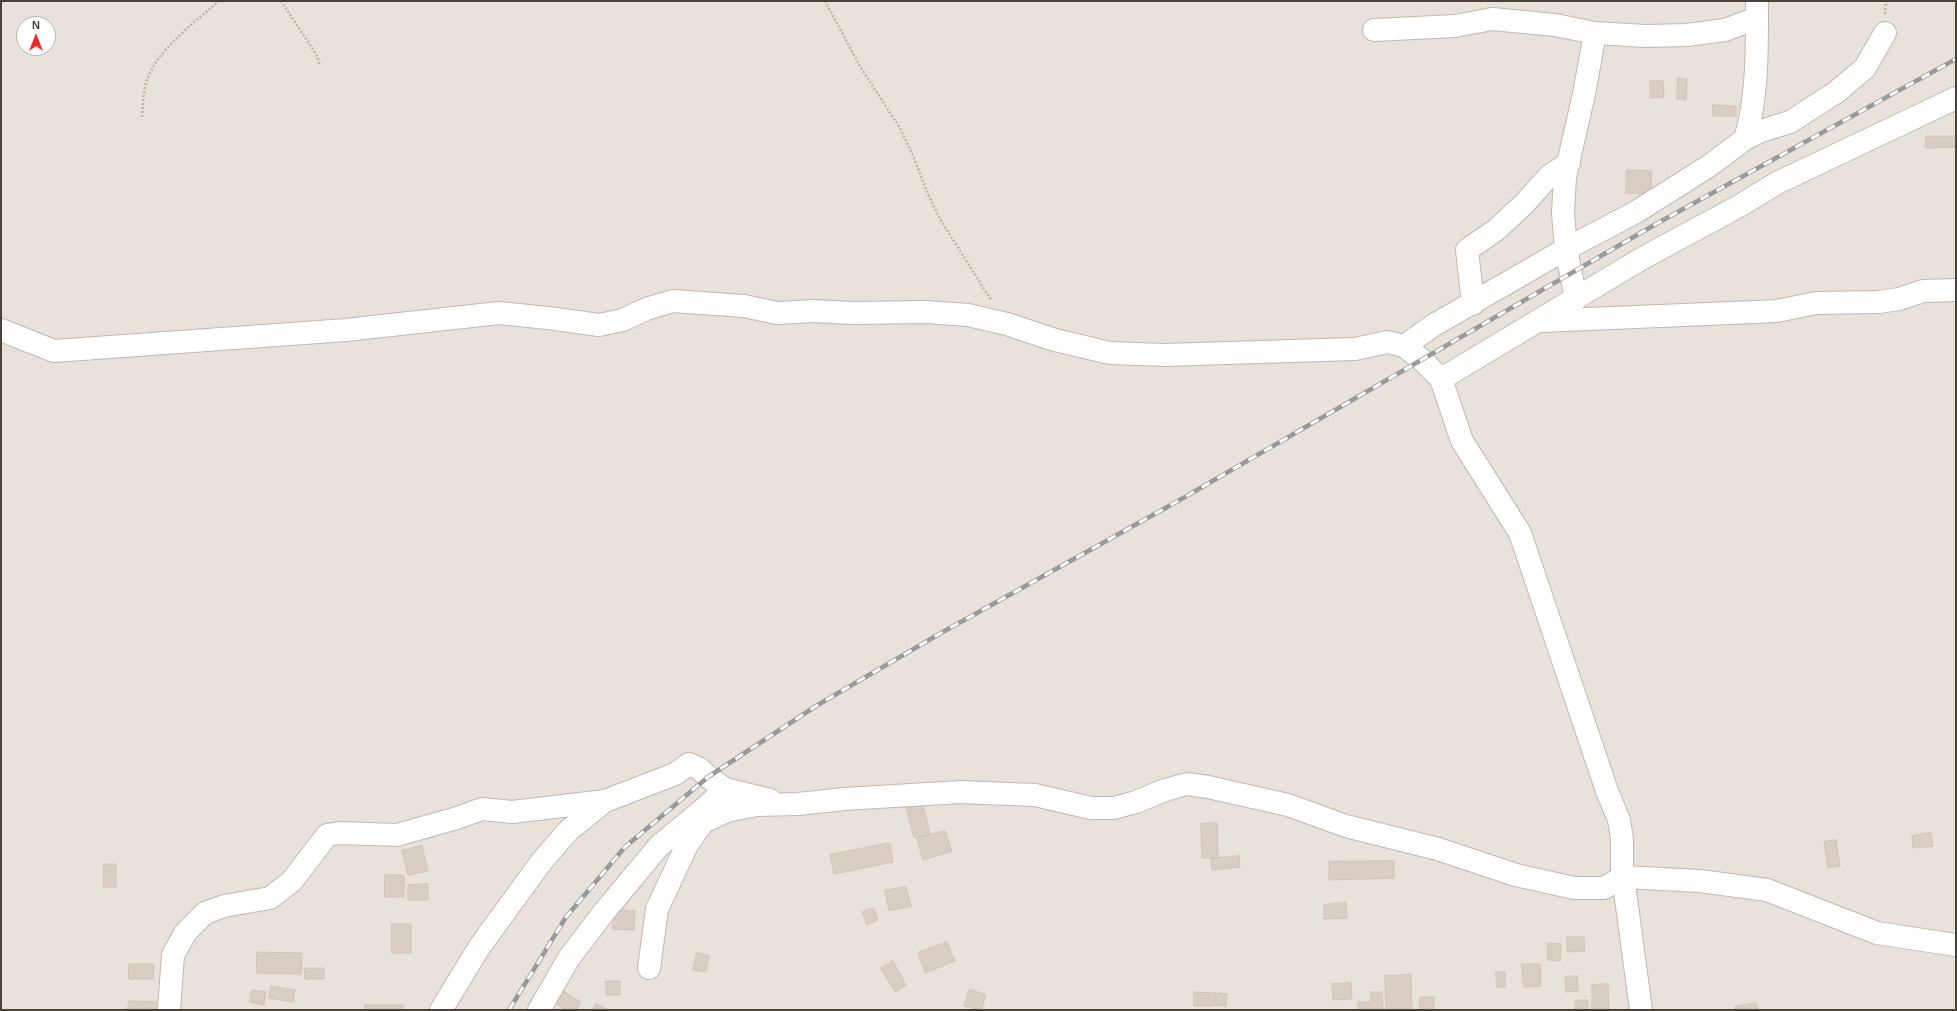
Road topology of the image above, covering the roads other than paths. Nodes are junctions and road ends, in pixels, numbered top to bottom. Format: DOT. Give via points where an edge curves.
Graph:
graph roads {
  1 [pos="1757,10"];
  2 [pos="1374,30"];
  3 [pos="1595,33"];
  4 [pos="1886,33"];
  5 [pos="1956,98"];
  6 [pos="1745,139"];
  7 [pos="1569,163"];
  8 [pos="1566,249"];
  9 [pos="1956,290"];
  10 [pos="1576,299"];
  11 [pos="1473,304"];
  12 [pos="1536,322"];
  13 [pos="3,334"];
  14 [pos="1404,346"];
  15 [pos="1441,379"];
  16 [pos="725,789"];
  17 [pos="605,801"];
  18 [pos="781,804"];
  19 [pos="1623,877"];
  20 [pos="1956,945"];
  21 [pos="649,968"];
  22 [pos="169,1010"];
  23 [pos="441,1010"];
  24 [pos="539,1010"];
  25 [pos="1641,1010"];
  1 -- 3 [label="street" via="1725,30 1645,36"];
  1 -- 6 [label="street" via="1750,124"];
  2 -- 3 [label="street" via="1454,26 1492,19 1555,25"];
  3 -- 7 [label="street"];
  4 -- 6 [label="street" via="1865,68 1835,93 1790,122"];
  5 -- 10 [label="street" via="1777,183 1641,259"];
  6 -- 8 [label="street" via="1709,166 1636,212"];
  7 -- 8 [label="street" via="1565,177 1563,213"];
  7 -- 11 [label="street" via="1549,176 1496,230 1467,250"];
  8 -- 10 [label="street"];
  8 -- 11 [label="street"];
  9 -- 12 [label="street" via="1923,292 1879,302 1816,303 1777,311"];
  10 -- 12 [label="street"];
  11 -- 14 [label="street" via="1434,325"];
  12 -- 15 [label="street"];
  13 -- 14 [label="street" via="54,351 346,330 499,314 599,325 623,320 646,309 673,301 744,306 777,313 926,312 968,315 1110,353 1164,355 1355,350 1387,342"];
  14 -- 15 [label="street"];
  15 -- 19 [label="street" via="1462,441 1520,533 1619,820"];
  16 -- 17 [label="street" via="700,769 689,764 675,774"];
  16 -- 18 [label="street"];
  16 -- 24 [label="street" via="659,846 569,958"];
  17 -- 22 [label="street" via="512,812 482,809 397,835 340,832 327,835 292,881 270,898 224,906 205,913 186,932 173,955"];
  17 -- 23 [label="street" via="568,831 542,861 480,946"];
  18 -- 19 [label="street" via="960,792 1000,792 1035,795 1091,808 1114,808 1187,784 1288,805 1346,826 1438,849 1516,875 1574,888 1604,888"];
  18 -- 21 [label="street" via="756,805 727,811 703,822 687,845 657,910"];
  19 -- 20 [label="street" via="1700,881 1767,890 1877,932"];
  19 -- 25 [label="street"];
}
